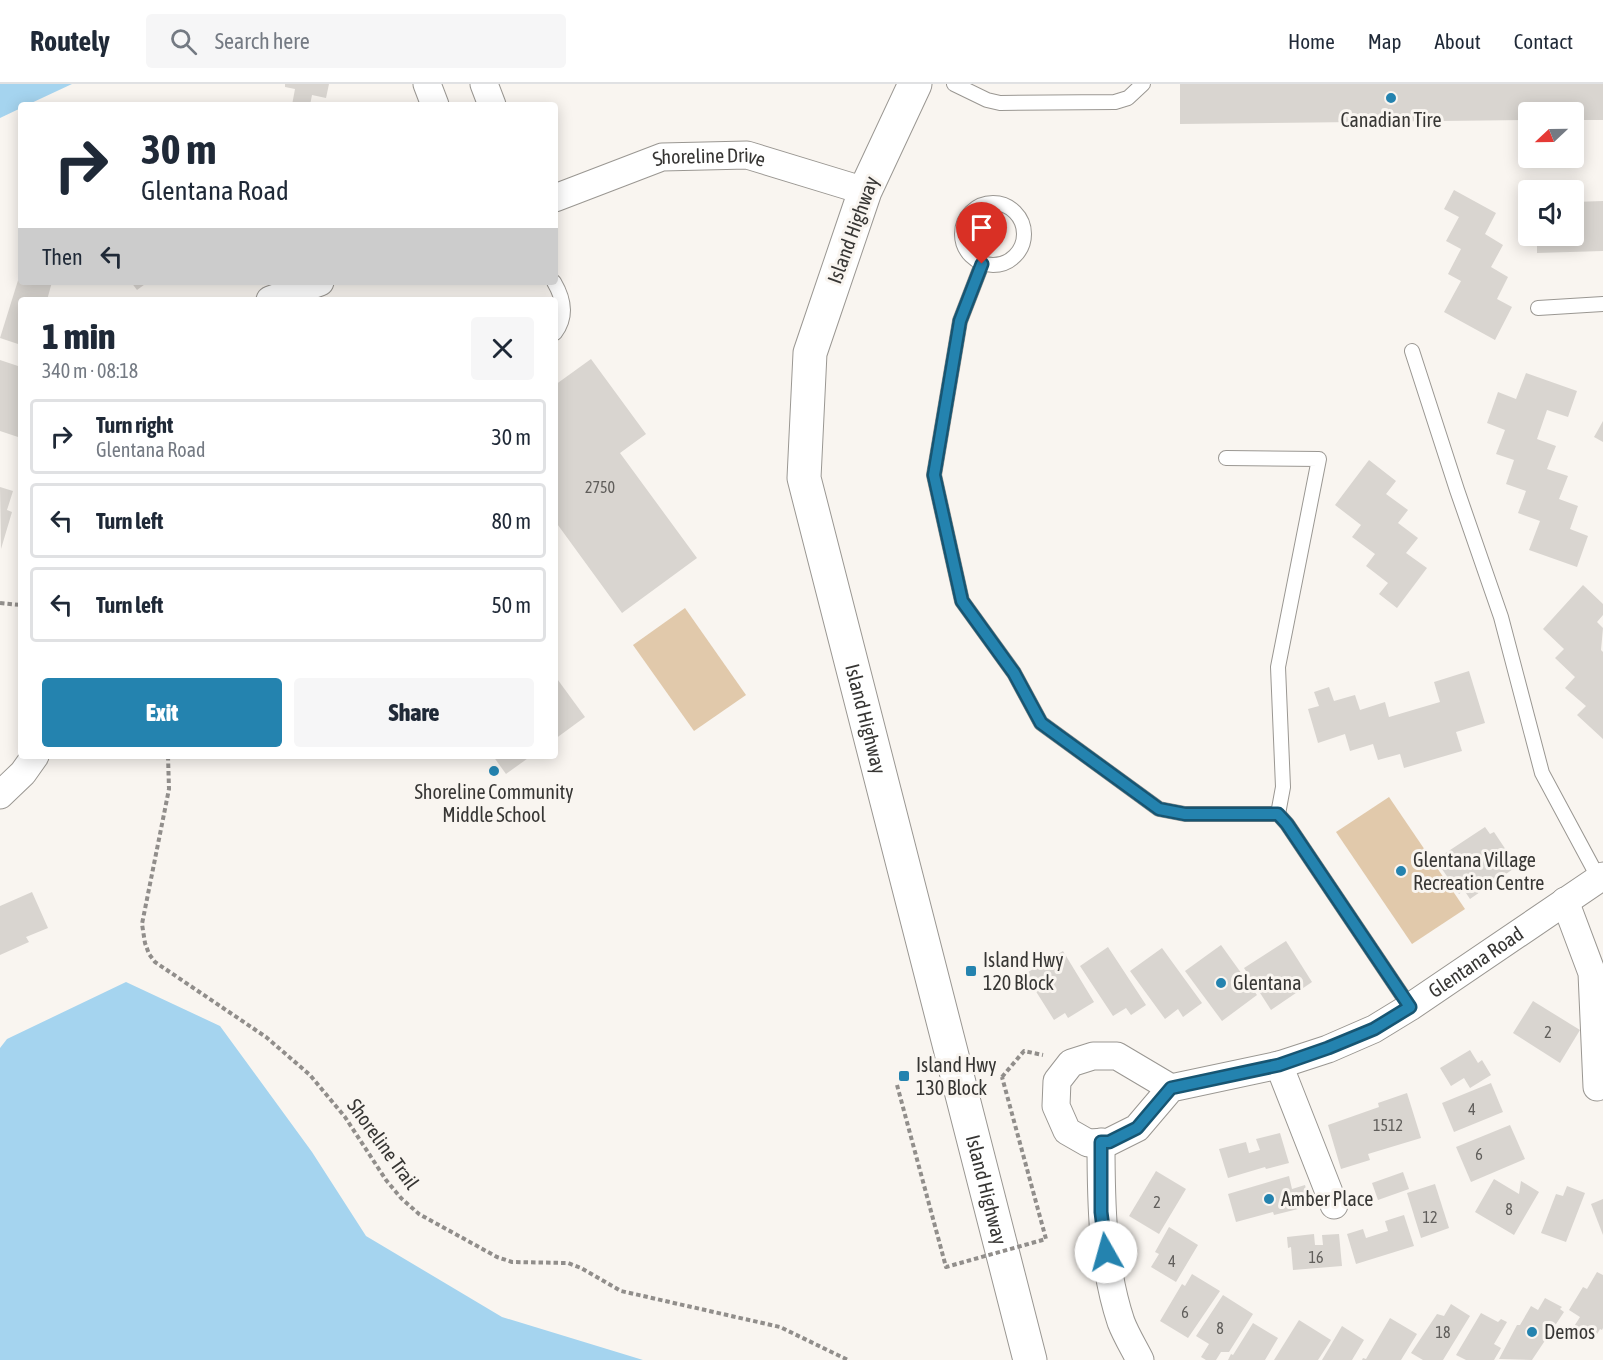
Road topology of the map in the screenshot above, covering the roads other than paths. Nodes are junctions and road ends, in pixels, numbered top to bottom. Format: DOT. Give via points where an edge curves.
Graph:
graph roads {
  1 [pos="427,84"];
  2 [pos="484,84"];
  3 [pos="915,84"];
  4 [pos="954,84"];
  5 [pos="1143,84"];
  6 [pos="434,102"];
  7 [pos="491,102"];
  8 [pos="865,191"];
  9 [pos="558,197"];
  10 [pos="982,264"];
  11 [pos="555,285"];
  12 [pos="305,291"];
  13 [pos="282,297"];
  14 [pos="1603,304"];
  15 [pos="1538,308"];
  16 [pos="558,329"];
  17 [pos="1413,351"];
  18 [pos="1226,458"];
  19 [pos="33,759"];
  20 [pos="0,795"];
  21 [pos="1278,814"];
  22 [pos="1601,877"];
  23 [pos="1565,901"];
  24 [pos="1410,1007"];
  25 [pos="1279,1065"];
  26 [pos="1597,1087"];
  27 [pos="1171,1088"];
  28 [pos="1101,1142"];
  29 [pos="1334,1205"];
  30 [pos="1030,1360"];
  31 [pos="1140,1360"];
  1 -- 6 [label="street"];
  2 -- 7 [label="street"];
  3 -- 8 [label="main road, Island Highway"];
  4 -- 5 [label="lane" via="1000,103 1115,102 1128,98"];
  8 -- 9 [label="street, Shoreline Drive" via="747,155 662,157"];
  8 -- 30 [label="main road, Island Highway" via="810,353 804,478"];
  10 -- 10 [label="lane" via="1002,264 1018,253 1024,235 1022,225 1019,216 1003,204 984,204 968,215 961,233 967,252"];
  10 -- 21 [label="lane" via="960,321 934,475 962,601 1014,673 1041,723 1159,809 1185,814"];
  11 -- 16 [label="lane" via="564,307"];
  12 -- 13 [label="street"];
  14 -- 15 [label="lane"];
  17 -- 22 [label="lane" via="1501,617 1542,773"];
  18 -- 21 [label="lane" via="1319,459 1278,667 1283,787"];
  19 -- 20 [label="street"];
  21 -- 24 [label="lane"];
  22 -- 23 [label="street, Glentana Road"];
  23 -- 24 [label="street, Glentana Road"];
  23 -- 26 [label="street" via="1592,973"];
  24 -- 25 [label="street, Glentana Road" via="1374,1029"];
  25 -- 27 [label="street, Glentana Road"];
  25 -- 29 [label="street"];
  27 -- 28 [label="street" via="1137,1128"];
  27 -- 28 [label="street" via="1117,1056 1093,1056 1071,1063 1057,1081 1056,1106 1067,1131 1088,1143"];
  28 -- 31 [label="street" via="1101,1212 1109,1272 1122,1324"];
}
